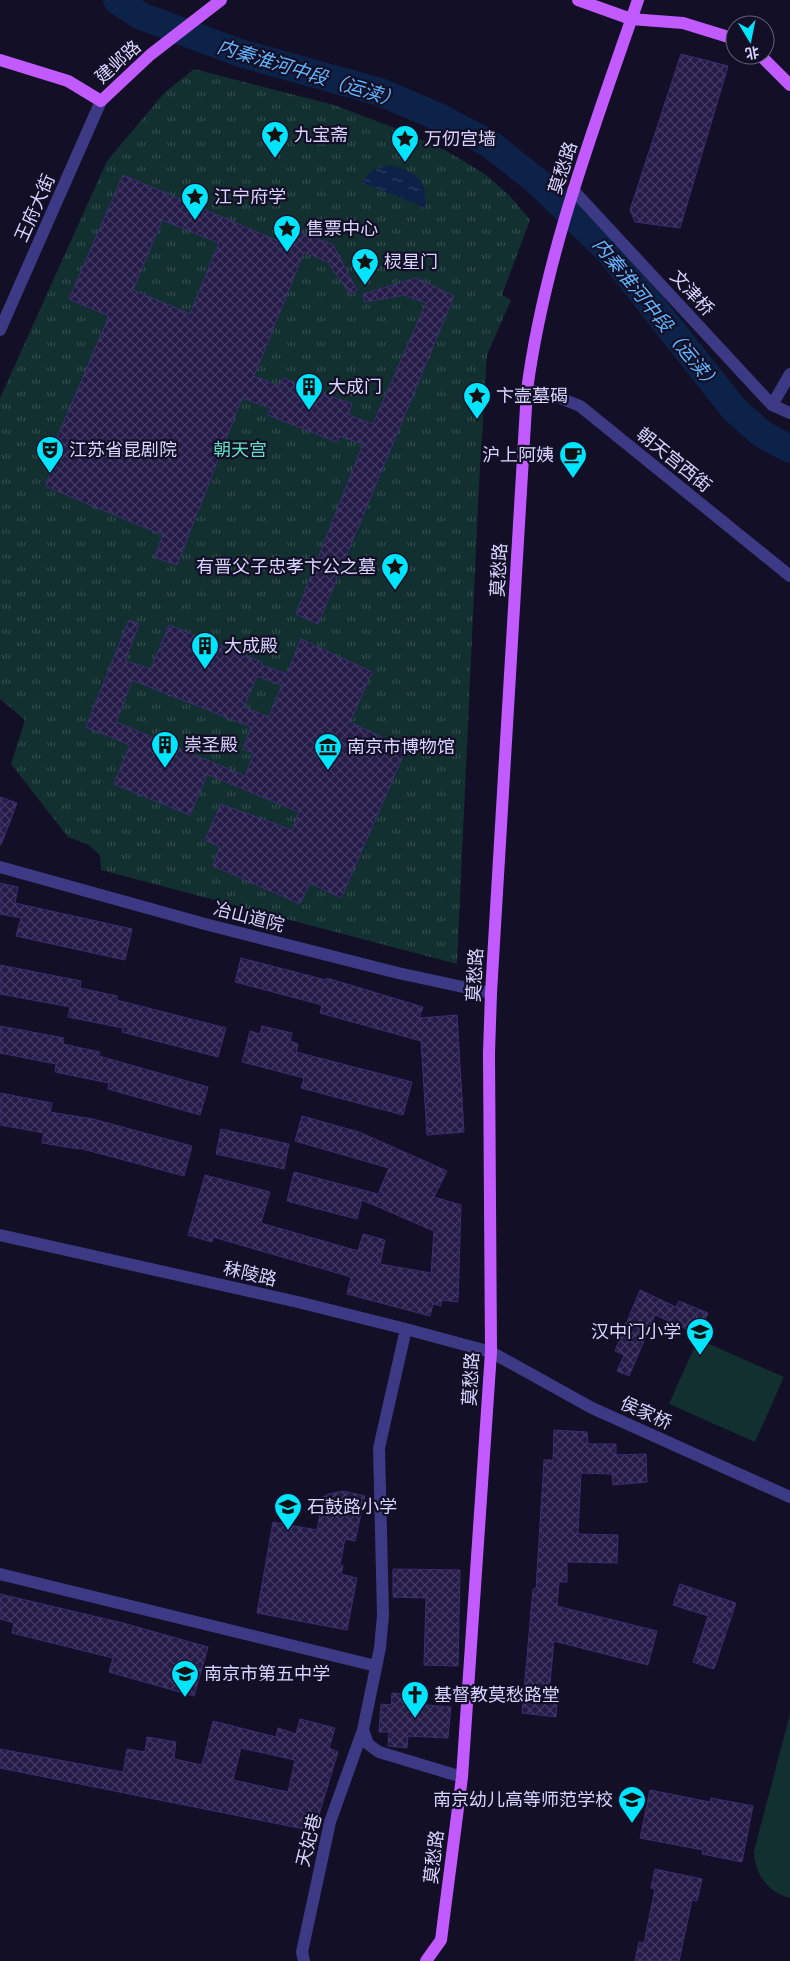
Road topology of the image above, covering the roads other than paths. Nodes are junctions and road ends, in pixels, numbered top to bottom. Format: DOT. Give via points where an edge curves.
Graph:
graph roads {
  1 [pos="221,0"];
  2 [pos="578,0"];
  3 [pos="638,0"];
  4 [pos="631,20"];
  5 [pos="725,36"];
  6 [pos="0,60"];
  7 [pos="770,65"];
  8 [pos="790,85"];
  9 [pos="101,100"];
  10 [pos="573,190"];
  11 [pos="0,330"];
  12 [pos="790,374"];
  13 [pos="527,390"];
  14 [pos="772,405"];
  15 [pos="790,413"];
  16 [pos="790,576"];
  17 [pos="0,867"];
  18 [pos="491,993"];
  19 [pos="0,1235"];
  20 [pos="406,1329"];
  21 [pos="491,1352"];
  22 [pos="790,1497"];
  23 [pos="0,1574"];
  24 [pos="376,1666"];
  25 [pos="363,1730"];
  26 [pos="462,1777"];
  27 [pos="304,1961"];
  28 [pos="426,1961"];
  1 -- 9 [label="main road, 建邺路" via="150,55"];
  2 -- 4 [label="main road"];
  3 -- 4 [label="main road, 莫愁路"];
  4 -- 5 [label="main road" via="682,23"];
  4 -- 10 [label="main road, 莫愁路"];
  6 -- 9 [label="main road, 建邺路" via="68,81"];
  7 -- 8 [label="main road"];
  9 -- 11 [label="street, 王府大街"];
  10 -- 13 [label="main road, 莫愁路" via="551,265"];
  10 -- 14 [label="street, 文津桥"];
  12 -- 14 [label="street"];
  13 -- 16 [label="street, 朝天宫西街" via="550,394 580,406"];
  13 -- 18 [label="main road, 莫愁路"];
  14 -- 15 [label="street, 文津桥"];
  17 -- 18 [label="street, 冶山道院" via="205,924"];
  18 -- 21 [label="main road, 莫愁路"];
  19 -- 20 [label="street, 秣陵路"];
  20 -- 21 [label="street, 秣陵路"];
  20 -- 24 [label="street, 天妃巷" via="379,1448 383,1615"];
  21 -- 22 [label="street, 侯家桥" via="592,1408"];
  21 -- 26 [label="main road, 莫愁路"];
  23 -- 24 [label="street"];
  24 -- 25 [label="street, 天妃巷"];
  25 -- 26 [label="street" via="368,1744 379,1752"];
  25 -- 27 [label="street, 天妃巷" via="330,1822 302,1952"];
  26 -- 28 [label="main road, 莫愁路" via="441,1940"];
}
